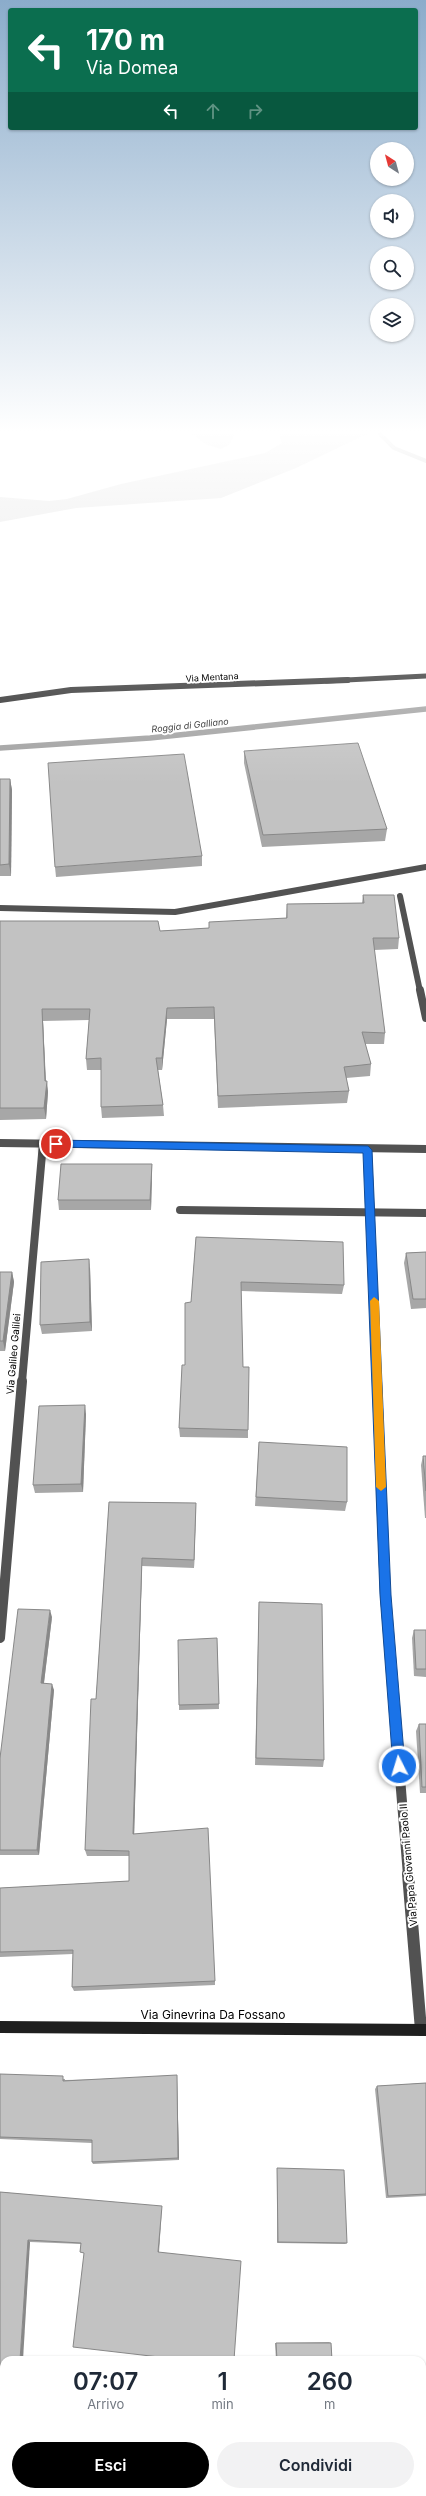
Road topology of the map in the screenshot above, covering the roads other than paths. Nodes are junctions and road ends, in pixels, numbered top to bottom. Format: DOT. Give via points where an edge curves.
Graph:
graph roads {
  1 [pos="426,676"];
  2 [pos="0,700"];
  3 [pos="426,867"];
  4 [pos="400,896"];
  5 [pos="0,908"];
  6 [pos="426,1018"];
  7 [pos="0,1143"];
  8 [pos="42,1143"];
  9 [pos="426,1149"];
  10 [pos="368,1150"];
  11 [pos="180,1210"];
  12 [pos="371,1211"];
  13 [pos="426,1213"];
  14 [pos="0,1638"];
  15 [pos="0,2027"];
  16 [pos="424,2030"];
  1 -- 2 [label="street, Via Mentana" via="71,690"];
  3 -- 5 [label="street" via="175,912"];
  4 -- 6 [label="street"];
  7 -- 8 [label="street"];
  8 -- 10 [label="street"];
  8 -- 14 [label="street, Via Galileo Galilei"];
  9 -- 10 [label="street"];
  10 -- 12 [label="street, Via Papa Giovanni Paolo II"];
  11 -- 12 [label="street"];
  12 -- 13 [label="street"];
  12 -- 16 [label="street, Via Papa Giovanni Paolo II" via="385,1595"];
  15 -- 16 [label="street, Via Ginevrina Da Fossano"];
}
